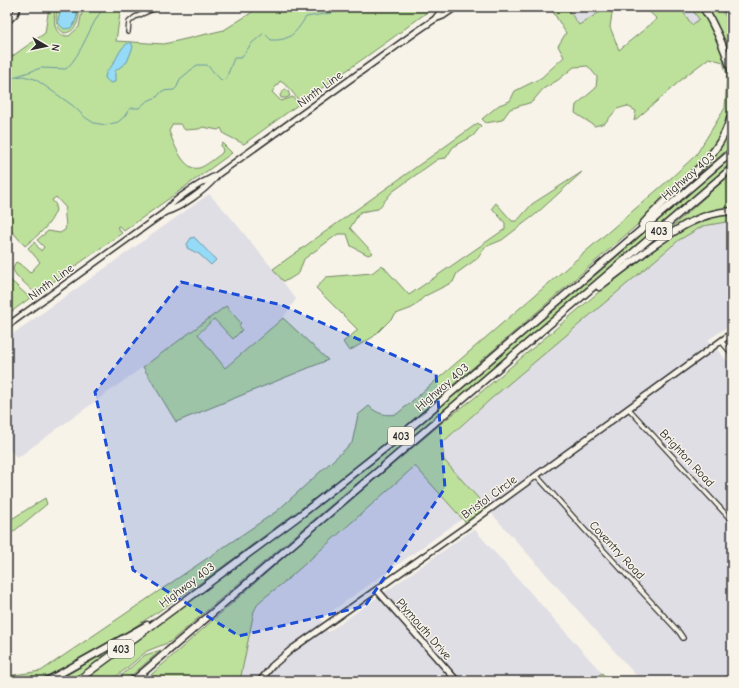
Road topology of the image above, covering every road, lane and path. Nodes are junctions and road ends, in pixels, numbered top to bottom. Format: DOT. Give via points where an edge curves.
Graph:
graph roads {
  1 [pos="18,7"];
  2 [pos="158,7"];
  3 [pos="446,7"];
  4 [pos="456,7"];
  5 [pos="703,7"];
  6 [pos="724,7"];
  7 [pos="732,15"];
  8 [pos="435,19"];
  9 [pos="7,22"];
  10 [pos="128,32"];
  11 [pos="732,72"];
  12 [pos="732,112"];
  13 [pos="732,152"];
  14 [pos="732,168"];
  15 [pos="732,211"];
  16 [pos="625,243"];
  17 [pos="587,293"];
  18 [pos="7,326"];
  19 [pos="732,333"];
  20 [pos="721,341"];
  21 [pos="732,354"];
  22 [pos="628,408"];
  23 [pos="536,475"];
  24 [pos="732,521"];
  25 [pos="377,590"];
  26 [pos="164,616"];
  27 [pos="683,638"];
  28 [pos="160,658"];
  29 [pos="47,681"];
  30 [pos="78,681"];
  31 [pos="133,681"];
  32 [pos="139,681"];
  33 [pos="260,681"];
  34 [pos="457,681"];
  1 -- 9 [label="street"];
  2 -- 10 [label="street" via="129,22"];
  3 -- 8 [label="street, Ninth Line"];
  4 -- 8 [label="street, Ninth Line"];
  5 -- 11 [label="highway" via="727,53"];
  6 -- 7 [label="main road"];
  8 -- 18 [label="street, Ninth Line" via="217,175 170,205 165,212"];
  12 -- 16 [label="highway" via="719,144 706,161"];
  13 -- 16 [label="highway, Highway 403 / 403"];
  14 -- 17 [label="highway, Highway 403 / 403"];
  15 -- 17 [label="highway" via="706,215 688,222"];
  16 -- 26 [label="highway, Highway 403 / 403" via="403,434 303,513"];
  17 -- 28 [label="highway, Highway 403 / 403"];
  19 -- 20 [label="street, Bristol Circle"];
  20 -- 21 [label="street"];
  20 -- 22 [label="street, Bristol Circle"];
  22 -- 23 [label="street, Bristol Circle"];
  22 -- 24 [label="street, Brighton Road"];
  23 -- 25 [label="street, Bristol Circle"];
  23 -- 27 [label="street, Coventry Road"];
  25 -- 33 [label="street, Bristol Circle" via="286,654"];
  25 -- 34 [label="street, Plymouth Drive"];
  26 -- 29 [label="highway"];
  26 -- 30 [label="highway, Highway 403 / 403"];
  28 -- 31 [label="highway, Highway 403 / 403"];
  28 -- 32 [label="highway" via="154,668"];
}
